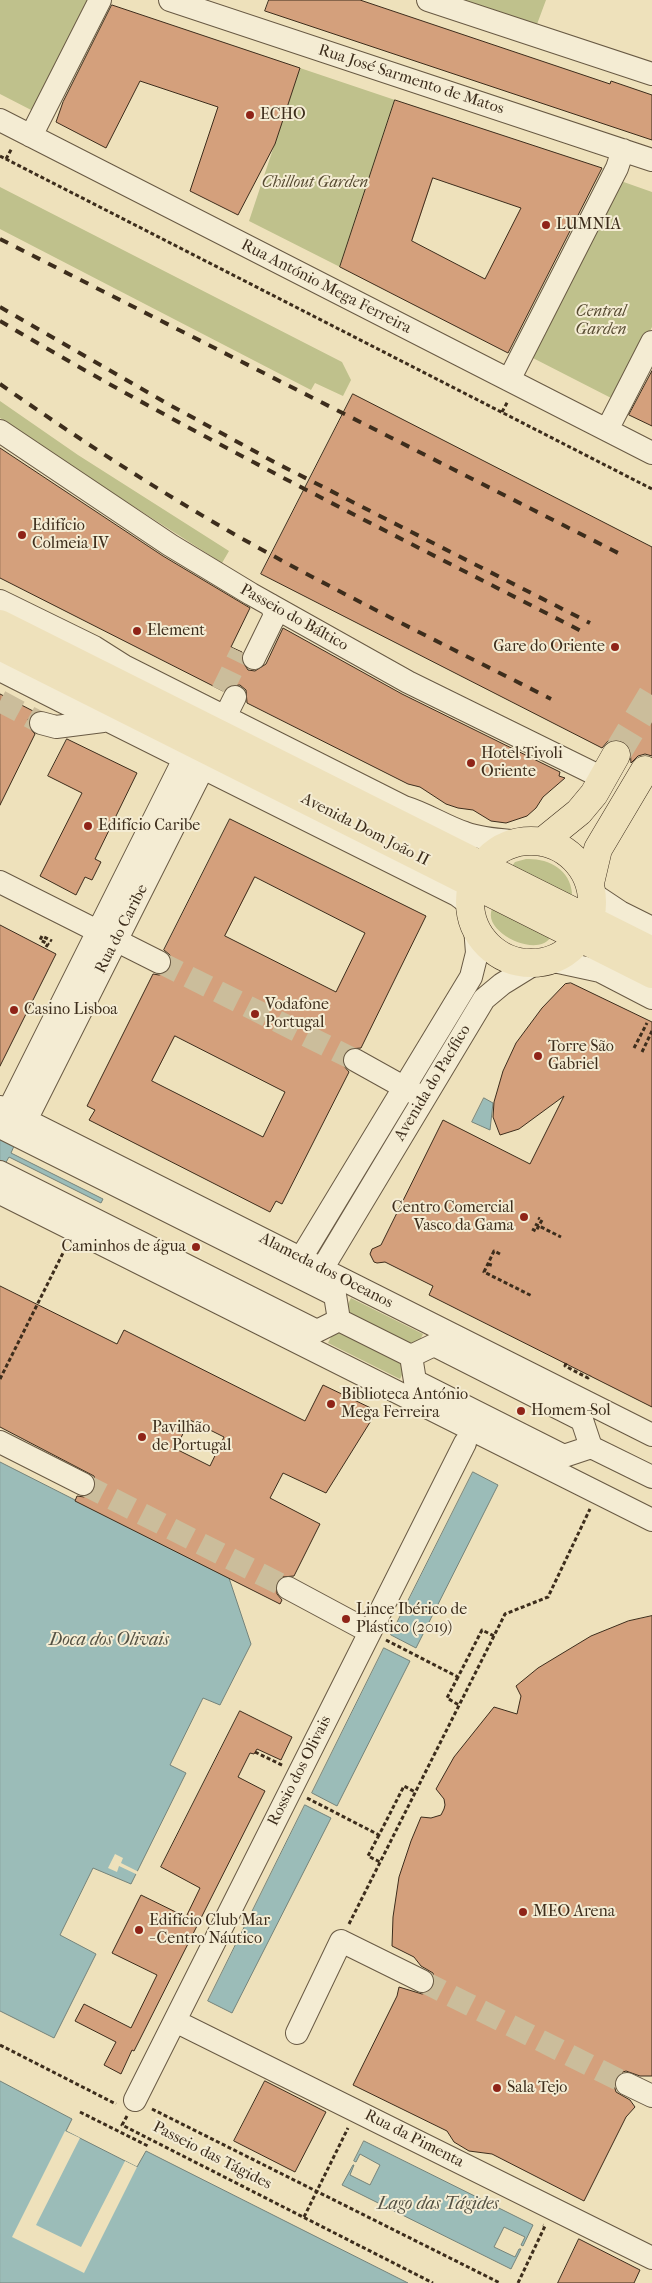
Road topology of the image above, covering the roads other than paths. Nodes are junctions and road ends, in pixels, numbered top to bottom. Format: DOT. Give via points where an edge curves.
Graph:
graph roads {
  1 [pos="100,0"];
  2 [pos="170,0"];
  3 [pos="428,0"];
  4 [pos="652,74"];
  5 [pos="0,120"];
  6 [pos="31,136"];
  7 [pos="623,150"];
  8 [pos="652,160"];
  9 [pos="652,342"];
  10 [pos="509,380"];
  11 [pos="0,430"];
  12 [pos="607,430"];
  13 [pos="652,453"];
  14 [pos="0,601"];
  15 [pos="271,606"];
  16 [pos="0,624"];
  17 [pos="0,646"];
  18 [pos="248,655"];
  19 [pos="124,666"];
  20 [pos="0,670"];
  21 [pos="85,678"];
  22 [pos="229,694"];
  23 [pos="218,714"];
  24 [pos="109,721"];
  25 [pos="41,723"];
  26 [pos="193,763"];
  27 [pos="610,766"];
  28 [pos="644,770"];
  29 [pos="404,807"];
  30 [pos="418,834"];
  31 [pos="533,842"];
  32 [pos="0,882"];
  33 [pos="475,895"];
  34 [pos="588,909"];
  35 [pos="652,928"];
  36 [pos="107,936"];
  37 [pos="159,962"];
  38 [pos="543,962"];
  39 [pos="652,975"];
  40 [pos="355,1060"];
  41 [pos="404,1087"];
  42 [pos="423,1099"];
  43 [pos="8,1116"];
  44 [pos="0,1172"];
  45 [pos="0,1193"];
  46 [pos="0,1204"];
  47 [pos="330,1210"];
  48 [pos="350,1222"];
  49 [pos="94,1240"];
  50 [pos="300,1258"];
  51 [pos="322,1269"];
  52 [pos="339,1320"];
  53 [pos="411,1356"];
  54 [pos="652,1435"];
  55 [pos="0,1442"];
  56 [pos="465,1443"];
  57 [pos="591,1447"];
  58 [pos="652,1477"];
  59 [pos="83,1484"];
  60 [pos="652,1520"];
  61 [pos="288,1588"];
  62 [pos="370,1632"];
  63 [pos="422,1981"];
  64 [pos="175,2021"];
  65 [pos="296,2033"];
  66 [pos="627,2084"];
  67 [pos="652,2096"];
  68 [pos="129,2106"];
  69 [pos="652,2258"];
  1 -- 6 [label="street"];
  2 -- 7 [label="street, Rua José Sarmento de Matos"];
  3 -- 4 [label="street"];
  5 -- 6 [label="street, Rua António Mega Ferreira"];
  6 -- 10 [label="street, Rua António Mega Ferreira"];
  7 -- 8 [label="street, Rua José Sarmento de Matos"];
  7 -- 10 [label="street" via="617,168"];
  9 -- 12 [label="street"];
  10 -- 12 [label="street, Rua António Mega Ferreira"];
  11 -- 15 [label="street, Passeio do Báltico" via="170,545"];
  12 -- 13 [label="street, Rua António Mega Ferreira"];
  14 -- 19 [label="street" via="94,647"];
  15 -- 18 [label="street" via="262,609"];
  15 -- 27 [label="street, Passeio do Báltico" via="408,682"];
  16 -- 21 [label="main road, Avenida Dom João II"];
  17 -- 21 [label="main road, Avenida Dom João II"];
  19 -- 21 [label="street"];
  19 -- 23 [label="street"];
  20 -- 24 [label="street, Avenida Dom João II"];
  21 -- 24 [label="street, Avenida Dom João II"];
  21 -- 30 [label="main road, Avenida Dom João II"];
  21 -- 33 [label="main road, Avenida Dom João II"];
  22 -- 23 [label="street"];
  23 -- 29 [label="street"];
  24 -- 25 [label="street" via="56,727"];
  24 -- 26 [label="street, Avenida Dom João II"];
  26 -- 33 [label="street, Avenida Dom João II"];
  26 -- 36 [label="street, Rua do Caribe"];
  27 -- 31 [label="main road" via="579,812"];
  28 -- 34 [label="main road" via="598,849"];
  29 -- 30 [label="street, Avenida Dom João II"];
  29 -- 31 [label="street" via="426,813 465,833"];
  30 -- 33 [label="main road, Avenida Dom João II"];
  31 -- 33 [label="main road" via="506,847 493,855"];
  31 -- 34 [label="main road" via="561,849 574,859"];
  32 -- 36 [label="street"];
  33 -- 34 [label="main road, Avenida Dom João II"];
  33 -- 38 [label="main road" via="489,947 510,960"];
  33 -- 41 [label="street, Avenida do Pacífico" via="477,953 471,977"];
  34 -- 35 [label="street, Avenida Dom João II" via="620,912"];
  34 -- 38 [label="main road" via="568,950"];
  34 -- 39 [label="main road, Avenida Dom João II"];
  36 -- 37 [label="street"];
  36 -- 43 [label="street, Rua do Caribe" via="32,1086"];
  38 -- 39 [label="street, Avenida Dom João II" via="600,972"];
  38 -- 42 [label="street, Avenida do Pacífico" via="502,984 484,999"];
  40 -- 41 [label="street"];
  41 -- 42 [label="street"];
  41 -- 47 [label="street, Avenida do Pacífico"];
  42 -- 48 [label="street, Avenida do Pacífico"];
  43 -- 50 [label="street, Alameda dos Oceanos" via="97,1156"];
  43 -- 52 [label="street, Alameda dos Oceanos" via="335,1295"];
  44 -- 52 [label="street" via="317,1332"];
  45 -- 49 [label="street"];
  46 -- 49 [label="street" via="54,1232"];
  47 -- 48 [label="street"];
  47 -- 50 [label="street, Avenida do Pacífico"];
  48 -- 51 [label="street, Avenida do Pacífico"];
  49 -- 60 [label="street"];
  50 -- 51 [label="street, Alameda dos Oceanos"];
  51 -- 54 [label="street, Alameda dos Oceanos"];
  52 -- 53 [label="street"];
  53 -- 57 [label="street" via="434,1345 582,1420"];
  53 -- 57 [label="street" via="415,1381 450,1399 564,1456"];
  55 -- 59 [label="street"];
  56 -- 62 [label="street, Rossio dos Olivais"];
  57 -- 58 [label="street"];
  61 -- 62 [label="street"];
  62 -- 64 [label="street, Rossio dos Olivais"];
  63 -- 65 [label="street" via="341,1941"];
  64 -- 68 [label="street, Rossio dos Olivais"];
  64 -- 69 [label="street, Rua da Pimenta"];
  66 -- 67 [label="street"];
}
